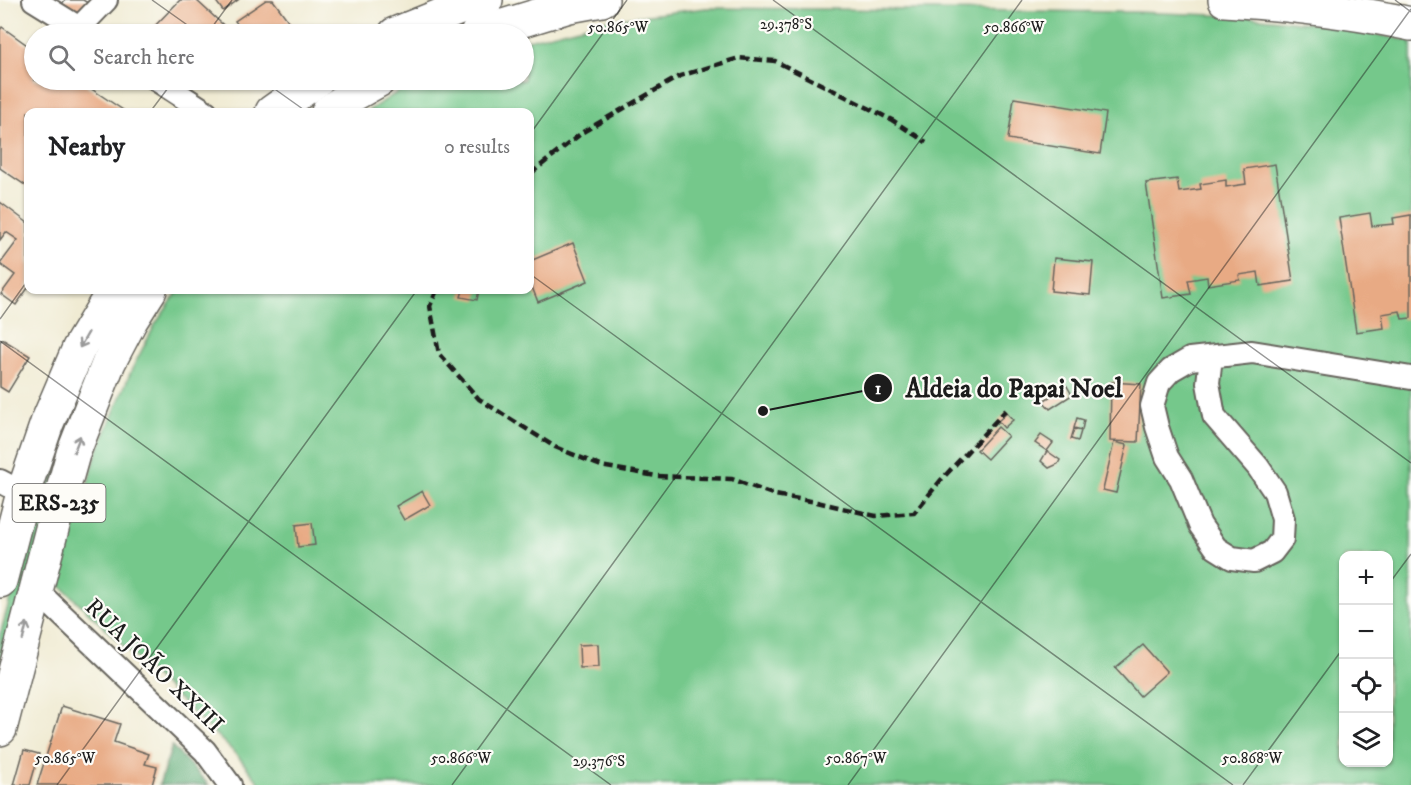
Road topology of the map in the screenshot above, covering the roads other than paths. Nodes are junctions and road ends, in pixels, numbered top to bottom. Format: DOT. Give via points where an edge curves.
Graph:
graph roads {
  1 [pos="34,0"];
  2 [pos="106,0"];
  3 [pos="486,0"];
  4 [pos="602,0"];
  5 [pos="1225,0"];
  6 [pos="73,24"];
  7 [pos="89,24"];
  8 [pos="420,24"];
  9 [pos="510,24"];
  10 [pos="1411,24"];
  11 [pos="172,90"];
  12 [pos="303,90"];
  13 [pos="361,90"];
  14 [pos="200,108"];
  15 [pos="278,108"];
  16 [pos="334,108"];
  17 [pos="112,294"];
  18 [pos="147,294"];
  19 [pos="1211,357"];
  20 [pos="1411,378"];
  21 [pos="11,487"];
  22 [pos="0,581"];
  23 [pos="36,590"];
  24 [pos="0,729"];
  25 [pos="230,785"];
  1 -- 6 [label="street"];
  2 -- 7 [label="street"];
  3 -- 8 [label="main road"];
  4 -- 9 [label="main road"];
  5 -- 10 [label="main road"];
  11 -- 14 [label="street"];
  12 -- 15 [label="main road"];
  13 -- 16 [label="main road"];
  17 -- 21 [label="main road, ERS-235, one-way" via="79,348 47,423"];
  23 -- 18 [label="main road, ERS-235, one-way" via="73,454 110,362"];
  19 -- 19 [label="street" via="1190,359 1171,370 1159,383 1152,406 1167,457 1200,525 1216,548 1232,558 1254,561 1272,552 1282,539 1283,519 1275,492 1258,466 1214,416 1208,383"];
  19 -- 20 [label="street" via="1252,352"];
  21 -- 22 [label="main road, ERS-235"];
  24 -- 23 [label="main road, ERS-235, one-way"];
  23 -- 25 [label="street, RUA JOÃO XXIII" via="205,751"];
}
